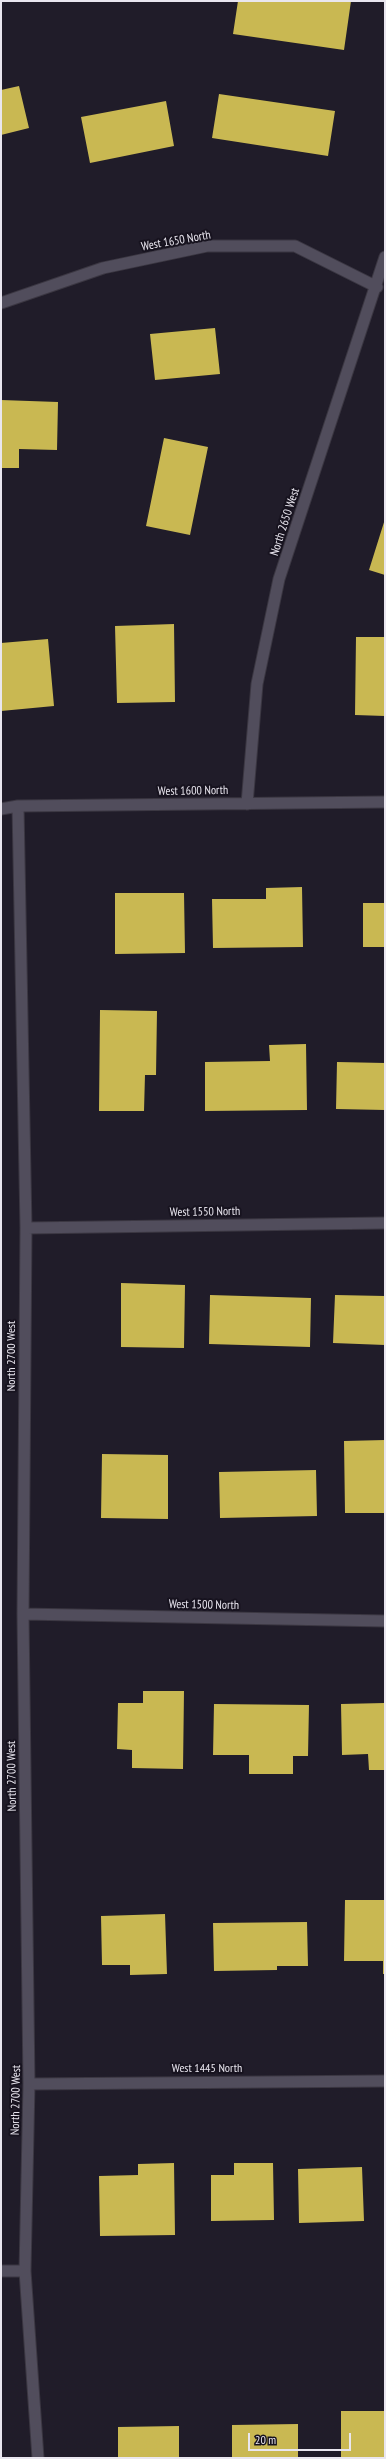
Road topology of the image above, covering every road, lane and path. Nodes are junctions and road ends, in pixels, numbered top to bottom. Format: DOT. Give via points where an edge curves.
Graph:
graph roads {
  1 [pos="385,257"];
  2 [pos="377,287"];
  3 [pos="1,303"];
  4 [pos="385,802"];
  5 [pos="247,804"];
  6 [pos="18,806"];
  7 [pos="1,809"];
  8 [pos="385,1223"];
  9 [pos="26,1228"];
  10 [pos="23,1614"];
  11 [pos="385,1621"];
  12 [pos="385,2081"];
  13 [pos="29,2084"];
  14 [pos="1,2271"];
  15 [pos="25,2271"];
  16 [pos="38,2458"];
  1 -- 2 [label="street, North 2650 West"];
  2 -- 3 [label="street, West 1650 North" via="295,246 207,246 103,268"];
  2 -- 5 [label="street, North 2650 West" via="280,579 257,684"];
  4 -- 5 [label="street, West 1600 North"];
  5 -- 6 [label="street, West 1600 North"];
  6 -- 7 [label="street, West 1600 North"];
  6 -- 9 [label="street, North 2700 West"];
  8 -- 9 [label="street, West 1550 North"];
  9 -- 10 [label="street, North 2700 West"];
  10 -- 11 [label="street, West 1500 North"];
  10 -- 13 [label="street, North 2700 West"];
  12 -- 13 [label="street, West 1445 North"];
  13 -- 15 [label="street, North 2700 West"];
  14 -- 15 [label="street"];
  15 -- 16 [label="street, North 2700 West"];
}
